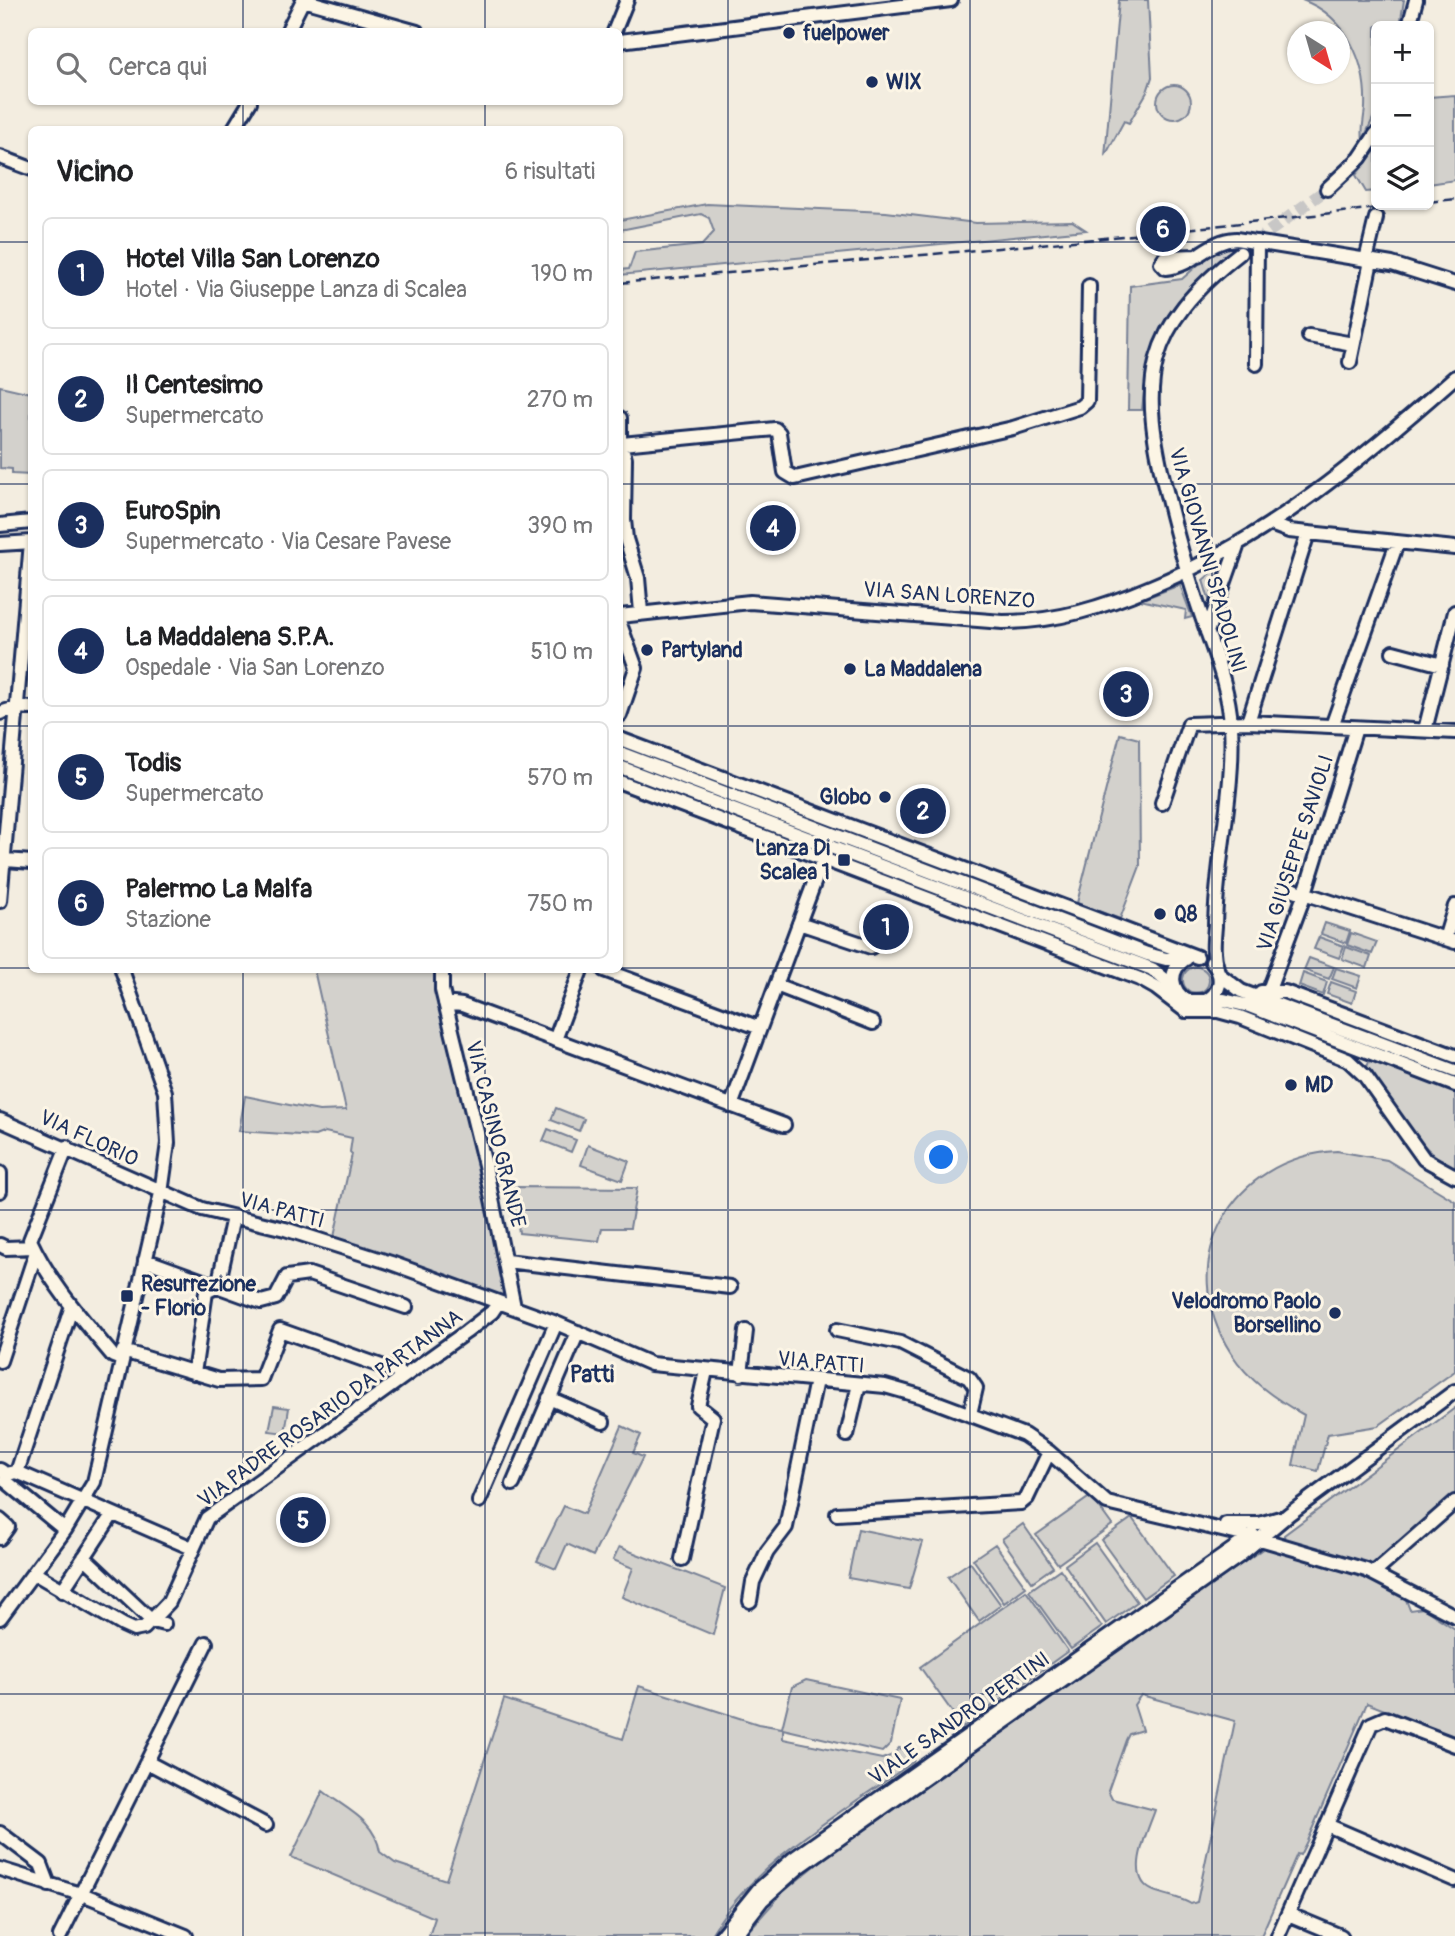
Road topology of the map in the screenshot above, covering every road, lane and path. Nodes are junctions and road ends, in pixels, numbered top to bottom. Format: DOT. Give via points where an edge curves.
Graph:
graph roads {
  1 [pos="303,0"];
  2 [pos="627,0"];
  3 [pos="951,0"];
  4 [pos="1414,2"];
  5 [pos="1410,21"];
  6 [pos="289,28"];
  7 [pos="403,28"];
  8 [pos="616,28"];
  9 [pos="623,41"];
  10 [pos="248,105"];
  11 [pos="235,126"];
  12 [pos="1371,142"];
  13 [pos="0,157"];
  14 [pos="28,168"];
  15 [pos="1327,189"];
  16 [pos="1376,218"];
  17 [pos="1257,242"];
  18 [pos="1240,253"];
  19 [pos="1198,256"];
  20 [pos="1368,260"];
  21 [pos="1453,282"];
  22 [pos="1089,286"];
  23 [pos="1308,336"];
  24 [pos="1353,344"];
  25 [pos="1350,362"];
  26 [pos="1256,364"];
  27 [pos="1455,377"];
  28 [pos="623,447"];
  29 [pos="623,452"];
  30 [pos="28,522"];
  31 [pos="0,525"];
  32 [pos="1273,525"];
  33 [pos="1308,534"];
  34 [pos="28,542"];
  35 [pos="1397,543"];
  36 [pos="0,544"];
  37 [pos="1237,547"];
  38 [pos="1455,548"];
  39 [pos="1187,572"];
  40 [pos="641,612"];
  41 [pos="1455,612"];
  42 [pos="623,615"];
  43 [pos="28,624"];
  44 [pos="623,632"];
  45 [pos="1207,632"];
  46 [pos="1394,652"];
  47 [pos="1441,665"];
  48 [pos="623,706"];
  49 [pos="25,707"];
  50 [pos="0,713"];
  51 [pos="1231,722"];
  52 [pos="1248,722"];
  53 [pos="1332,726"];
  54 [pos="1356,728"];
  55 [pos="1425,730"];
  56 [pos="1455,732"];
  57 [pos="623,740"];
  58 [pos="623,754"];
  59 [pos="623,769"];
  60 [pos="623,783"];
  61 [pos="1162,803"];
  62 [pos="823,859"];
  63 [pos="6,860"];
  64 [pos="28,862"];
  65 [pos="1284,887"];
  66 [pos="1305,893"];
  67 [pos="0,901"];
  68 [pos="1455,906"];
  69 [pos="1215,910"];
  70 [pos="1043,914"];
  71 [pos="1088,917"];
  72 [pos="799,923"];
  73 [pos="1450,941"];
  74 [pos="871,947"];
  75 [pos="1068,952"];
  76 [pos="1192,957"];
  77 [pos="1122,958"];
  78 [pos="1218,971"];
  79 [pos="123,973"];
  80 [pos="442,973"];
  81 [pos="580,973"];
  82 [pos="612,973"];
  83 [pos="776,985"];
  84 [pos="1174,987"];
  85 [pos="1269,990"];
  86 [pos="1245,992"];
  87 [pos="1204,1002"];
  88 [pos="444,1003"];
  89 [pos="873,1023"];
  90 [pos="760,1028"];
  91 [pos="1320,1032"];
  92 [pos="555,1040"];
  93 [pos="1315,1045"];
  94 [pos="1455,1056"];
  95 [pos="1455,1071"];
  96 [pos="1455,1085"];
  97 [pos="731,1106"];
  98 [pos="0,1120"];
  99 [pos="784,1125"];
  100 [pos="67,1147"];
  101 [pos="0,1173"];
  102 [pos="1455,1176"];
  103 [pos="0,1191"];
  104 [pos="161,1193"];
  105 [pos="233,1217"];
  106 [pos="0,1245"];
  107 [pos="34,1250"];
  108 [pos="145,1260"];
  109 [pos="506,1261"];
  110 [pos="218,1286"];
  111 [pos="730,1287"];
  112 [pos="498,1303"];
  113 [pos="72,1306"];
  114 [pos="406,1307"];
  115 [pos="514,1307"];
  116 [pos="556,1323"];
  117 [pos="837,1330"];
  118 [pos="746,1331"];
  119 [pos="578,1332"];
  120 [pos="122,1355"];
  121 [pos="0,1361"];
  122 [pos="706,1371"];
  123 [pos="194,1373"];
  124 [pos="741,1374"];
  125 [pos="402,1377"];
  126 [pos="817,1380"];
  127 [pos="859,1384"];
  128 [pos="1455,1391"];
  129 [pos="549,1398"];
  130 [pos="970,1414"];
  131 [pos="603,1422"];
  132 [pos="847,1435"];
  133 [pos="1049,1452"];
  134 [pos="8,1472"];
  135 [pos="513,1484"];
  136 [pos="84,1500"];
  137 [pos="479,1501"];
  138 [pos="1455,1502"];
  139 [pos="837,1514"];
  140 [pos="112,1515"];
  141 [pos="1156,1515"];
  142 [pos="1288,1515"];
  143 [pos="0,1520"];
  144 [pos="65,1530"];
  145 [pos="0,1538"];
  146 [pos="1255,1538"];
  147 [pos="192,1549"];
  148 [pos="1236,1551"];
  149 [pos="84,1557"];
  150 [pos="682,1559"];
  151 [pos="34,1573"];
  152 [pos="1374,1573"];
  153 [pos="62,1591"];
  154 [pos="750,1601"];
  155 [pos="1455,1616"];
  156 [pos="0,1618"];
  157 [pos="158,1623"];
  158 [pos="206,1643"];
  159 [pos="1455,1745"];
  160 [pos="147,1762"];
  161 [pos="265,1825"];
  162 [pos="1327,1825"];
  163 [pos="0,1833"];
  164 [pos="0,1870"];
  165 [pos="1455,1880"];
  166 [pos="48,1885"];
  167 [pos="80,1894"];
  168 [pos="1288,1914"];
  169 [pos="60,1936"];
  170 [pos="186,1936"];
  171 [pos="721,1936"];
  172 [pos="734,1936"];
  173 [pos="1278,1936"];
  174 [pos="1341,1936"];
  1 -- 6 [label="street"];
  1 -- 7 [label="street"];
  2 -- 8 [label="street"];
  3 -- 9 [label="street"];
  4 -- 5 [label="street"];
  10 -- 11 [label="street"];
  12 -- 15 [label="street"];
  13 -- 14 [label="street"];
  16 -- 20 [label="street"];
  17 -- 19 [label="street" via="1227,240"];
  17 -- 20 [label="street"];
  17 -- 26 [label="street"];
  18 -- 39 [label="street, VIA GIOVANNI SPADOLINI" via="1182,307 1164,338 1153,380 1152,434"];
  20 -- 21 [label="street"];
  20 -- 24 [label="street"];
  22 -- 28 [label="street" via="1087,401 1080,407 1013,428 795,478 785,472 775,429"];
  23 -- 24 [label="street"];
  24 -- 25 [label="street"];
  27 -- 32 [label="street, VIA SAN LORENZO" via="1351,467"];
  29 -- 40 [label="street" via="626,539 638,578"];
  30 -- 31 [label="street"];
  32 -- 33 [label="street"];
  32 -- 37 [label="street, VIA SAN LORENZO"];
  33 -- 35 [label="street"];
  33 -- 52 [label="street"];
  34 -- 36 [label="street"];
  35 -- 38 [label="street"];
  35 -- 53 [label="street"];
  37 -- 39 [label="street, VIA SAN LORENZO"];
  37 -- 45 [label="street"];
  39 -- 40 [label="street, VIA SAN LORENZO" via="1087,611 1026,622 760,602"];
  39 -- 45 [label="street, VIA GIOVANNI SPADOLINI"];
  40 -- 42 [label="street, VIA SAN LORENZO"];
  41 -- 47 [label="street"];
  43 -- 49 [label="street"];
  44 -- 48 [label="street" via="636,668"];
  45 -- 51 [label="street, VIA GIOVANNI SPADOLINI"];
  46 -- 47 [label="street"];
  47 -- 55 [label="street"];
  49 -- 50 [label="street"];
  49 -- 63 [label="street"];
  51 -- 52 [label="street"];
  51 -- 61 [label="street" via="1189,724"];
  51 -- 69 [label="street, VIA GIOVANNI SPADOLINI"];
  52 -- 53 [label="street"];
  53 -- 54 [label="street"];
  54 -- 55 [label="street"];
  54 -- 66 [label="street, VIA GIUSEPPE SAVIOLI"];
  55 -- 56 [label="street"];
  57 -- 71 [label="street"];
  58 -- 70 [label="street"];
  59 -- 77 [label="street"];
  60 -- 62 [label="street"];
  62 -- 72 [label="street"];
  62 -- 75 [label="street"];
  63 -- 64 [label="street"];
  63 -- 67 [label="street"];
  65 -- 66 [label="street"];
  66 -- 73 [label="street"];
  66 -- 85 [label="street, VIA GIUSEPPE SAVIOLI"];
  68 -- 73 [label="street"];
  69 -- 76 [label="street, VIA GIOVANNI SPADOLINI" via="1206,945"];
  69 -- 78 [label="street, VIA GIOVANNI SPADOLINI" via="1213,950"];
  70 -- 71 [label="street"];
  70 -- 76 [label="street" via="1154,956"];
  71 -- 76 [label="street"];
  72 -- 74 [label="street"];
  72 -- 83 [label="street"];
  75 -- 77 [label="street"];
  75 -- 93 [label="street" via="1146,982 1186,1012 1233,1014"];
  76 -- 78 [label="street" via="1207,959"];
  76 -- 84 [label="street" via="1175,969"];
  77 -- 84 [label="street" via="1156,971"];
  78 -- 86 [label="street"];
  78 -- 87 [label="street" via="1218,989"];
  79 -- 104 [label="street" via="165,1092 168,1143"];
  80 -- 88 [label="street, VIA CASINO GRANDE"];
  81 -- 92 [label="street"];
  82 -- 90 [label="street"];
  83 -- 89 [label="street"];
  83 -- 90 [label="street"];
  84 -- 87 [label="street" via="1187,1001"];
  85 -- 86 [label="street"];
  85 -- 94 [label="street" via="1288,993"];
  86 -- 95 [label="street"];
  87 -- 91 [label="street" via="1243,1004"];
  88 -- 92 [label="street" via="462,1005"];
  88 -- 109 [label="street, VIA CASINO GRANDE"];
  90 -- 97 [label="street"];
  91 -- 93 [label="street"];
  91 -- 96 [label="street"];
  92 -- 97 [label="street"];
  93 -- 102 [label="street" via="1357,1066 1419,1153 1431,1165"];
  97 -- 99 [label="street"];
  98 -- 100 [label="street, VIA FLORIO"];
  100 -- 104 [label="street, VIA FLORIO"];
  100 -- 107 [label="street" via="30,1240"];
  101 -- 103 [label="street"];
  104 -- 105 [label="street, VIA PATTI"];
  104 -- 108 [label="street"];
  105 -- 110 [label="street"];
  105 -- 112 [label="street, VIA PATTI" via="318,1239"];
  106 -- 107 [label="street"];
  107 -- 113 [label="street"];
  107 -- 121 [label="street"];
  108 -- 110 [label="street"];
  108 -- 120 [label="street"];
  109 -- 111 [label="street"];
  109 -- 115 [label="street, VIA CASINO GRANDE"];
  110 -- 114 [label="street" via="265,1303 276,1298 288,1277 309,1274"];
  110 -- 123 [label="street" via="206,1292"];
  112 -- 115 [label="street, VIA PATTI"];
  112 -- 125 [label="street, VIA PADRE ROSARIO DA PARTANNA"];
  113 -- 120 [label="street" via="113,1356"];
  113 -- 134 [label="street"];
  115 -- 116 [label="street, VIA PATTI"];
  116 -- 119 [label="street, VIA PATTI"];
  116 -- 137 [label="street"];
  117 -- 130 [label="street" via="900,1343 969,1378 976,1385"];
  118 -- 124 [label="street"];
  119 -- 122 [label="street, VIA PATTI" via="651,1364"];
  119 -- 129 [label="street"];
  120 -- 123 [label="street"];
  120 -- 136 [label="street" via="94,1482"];
  122 -- 124 [label="street, VIA PATTI"];
  122 -- 150 [label="street" via="698,1406 713,1418"];
  123 -- 125 [label="street" via="219,1380 261,1379 280,1330 398,1371"];
  124 -- 126 [label="street, VIA PATTI"];
  125 -- 147 [label="street, VIA PADRE ROSARIO DA PARTANNA" via="206,1518"];
  126 -- 127 [label="street, VIA PATTI"];
  126 -- 154 [label="street" via="786,1527 767,1552"];
  127 -- 130 [label="street, VIA PATTI" via="897,1389"];
  127 -- 132 [label="street"];
  128 -- 142 [label="street"];
  129 -- 131 [label="street"];
  129 -- 135 [label="street"];
  130 -- 133 [label="street, VIA PATTI" via="1024,1435"];
  133 -- 139 [label="street" via="1021,1503"];
  133 -- 141 [label="street, VIA PATTI" via="1107,1503"];
  134 -- 136 [label="street"];
  134 -- 144 [label="street" via="6,1482"];
  136 -- 140 [label="street"];
  136 -- 144 [label="street"];
  138 -- 152 [label="street"];
  140 -- 147 [label="street"];
  140 -- 149 [label="street"];
  141 -- 142 [label="street" via="1242,1525"];
  141 -- 146 [label="street, VIA PATTI"];
  142 -- 146 [label="street"];
  143 -- 145 [label="street" via="8,1527"];
  144 -- 151 [label="street"];
  146 -- 148 [label="street"];
  146 -- 152 [label="street, VIA PATTI"];
  147 -- 157 [label="street, VIA PADRE ROSARIO DA PARTANNA"];
  148 -- 171 [label="street, VIALE SANDRO PERTINI" via="793,1859 758,1890"];
  148 -- 172 [label="street, VIALE SANDRO PERTINI" via="799,1867 762,1900"];
  149 -- 153 [label="street"];
  149 -- 157 [label="street"];
  151 -- 153 [label="street"];
  151 -- 156 [label="street"];
  152 -- 155 [label="street, VIA PATTI"];
  153 -- 157 [label="street" via="134,1630"];
  158 -- 160 [label="street"];
  159 -- 162 [label="street" via="1378,1718 1371,1724"];
  160 -- 161 [label="street"];
  160 -- 167 [label="street"];
  162 -- 165 [label="street"];
  162 -- 168 [label="street"];
  163 -- 166 [label="street" via="41,1864"];
  164 -- 166 [label="street"];
  166 -- 167 [label="street"];
  167 -- 169 [label="street"];
  167 -- 170 [label="street"];
  168 -- 173 [label="street"];
  168 -- 174 [label="street"];
}
